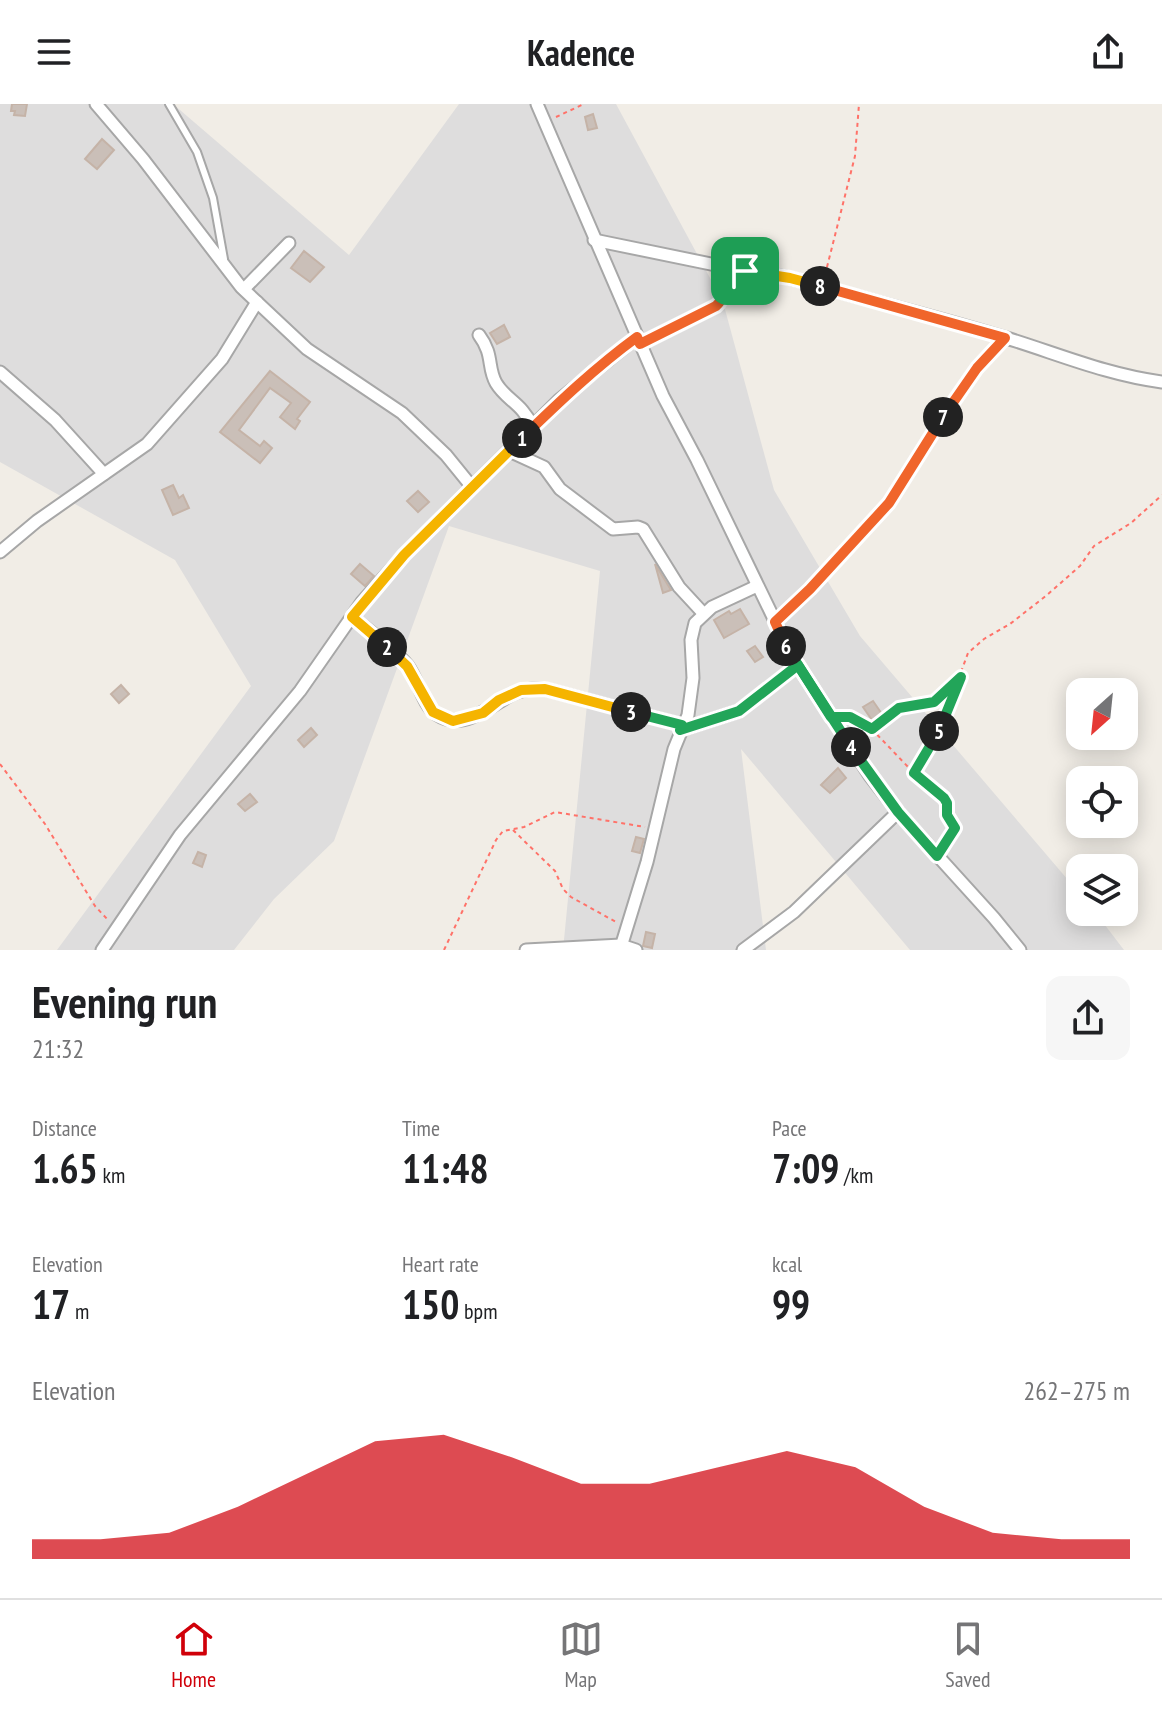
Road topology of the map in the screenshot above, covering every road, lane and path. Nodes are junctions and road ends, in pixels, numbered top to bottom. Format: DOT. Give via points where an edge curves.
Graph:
graph roads {
  1 [pos="96,104"];
  2 [pos="169,104"];
  3 [pos="537,104"];
  4 [pos="584,104"];
  5 [pos="859,104"];
  6 [pos="546,121"];
  7 [pos="594,240"];
  8 [pos="289,243"];
  9 [pos="225,266"];
  10 [pos="745,271"];
  11 [pos="822,287"];
  12 [pos="244,289"];
  13 [pos="257,302"];
  14 [pos="479,335"];
  15 [pos="1005,338"];
  16 [pos="639,340"];
  17 [pos="0,372"];
  18 [pos="1162,382"];
  19 [pos="533,427"];
  20 [pos="509,451"];
  21 [pos="104,474"];
  22 [pos="472,487"];
  23 [pos="1162,495"];
  24 [pos="0,552"];
  25 [pos="757,586"];
  26 [pos="703,613"];
  27 [pos="352,617"];
  28 [pos="775,622"];
  29 [pos="798,665"];
  30 [pos="961,677"];
  31 [pos="831,717"];
  32 [pos="681,728"];
  33 [pos="872,729"];
  34 [pos="0,764"];
  35 [pos="914,773"];
  36 [pos="898,812"];
  37 [pos="511,828"];
  38 [pos="654,828"];
  39 [pos="937,856"];
  40 [pos="117,929"];
  41 [pos="627,929"];
  42 [pos="621,948"];
  43 [pos="102,950"];
  44 [pos="444,950"];
  45 [pos="526,950"];
  46 [pos="636,950"];
  47 [pos="743,950"];
  48 [pos="1020,950"];
  1 -- 9 [label="street"];
  2 -- 9 [label="lane" via="197,152 213,198"];
  3 -- 6 [label="street"];
  4 -- 6 [label="path"];
  5 -- 11 [label="path" via="855,156"];
  6 -- 7 [label="street"];
  7 -- 10 [label="street"];
  7 -- 16 [label="street"];
  8 -- 12 [label="street"];
  9 -- 12 [label="street"];
  10 -- 11 [label="street"];
  10 -- 16 [label="street" via="736,275 716,306"];
  11 -- 15 [label="street"];
  12 -- 13 [label="street"];
  13 -- 21 [label="street" via="199,388 147,444"];
  13 -- 22 [label="street" via="307,349 402,413"];
  14 -- 19 [label="street" via="500,389 524,410"];
  15 -- 18 [label="street" via="1108,372"];
  15 -- 28 [label="path" via="977,368 889,503"];
  16 -- 19 [label="street" via="571,390"];
  16 -- 25 [label="street"];
  17 -- 21 [label="street" via="55,420"];
  19 -- 20 [label="street"];
  20 -- 22 [label="street"];
  20 -- 26 [label="street" via="544,467 560,489 613,529 643,529 679,587"];
  21 -- 24 [label="street"];
  22 -- 27 [label="street"];
  23 -- 30 [label="path" via="1094,546 1047,595 975,646"];
  25 -- 26 [label="street"];
  25 -- 28 [label="street"];
  26 -- 32 [label="street" via="692,632 693,678"];
  27 -- 32 [label="street" via="407,666 431,709 448,719 483,713 505,697 531,688"];
  27 -- 40 [label="street" via="300,691 180,835"];
  28 -- 29 [label="street"];
  29 -- 31 [label="street"];
  29 -- 32 [label="street" via="739,711"];
  30 -- 33 [label="path" via="934,702 899,708"];
  30 -- 35 [label="path"];
  31 -- 33 [label="path" via="850,717"];
  31 -- 36 [label="street"];
  32 -- 38 [label="street"];
  33 -- 35 [label="path"];
  34 -- 40 [label="path" via="45,824 95,906"];
  35 -- 39 [label="path" via="944,798 954,823"];
  36 -- 39 [label="street"];
  36 -- 47 [label="street" via="794,912"];
  37 -- 38 [label="path" via="555,812"];
  37 -- 41 [label="path" via="555,871 571,897"];
  37 -- 44 [label="path" via="498,836"];
  38 -- 41 [label="street"];
  39 -- 48 [label="street"];
  40 -- 43 [label="street"];
  41 -- 42 [label="street"];
  42 -- 45 [label="street"];
  42 -- 46 [label="street"];
}
